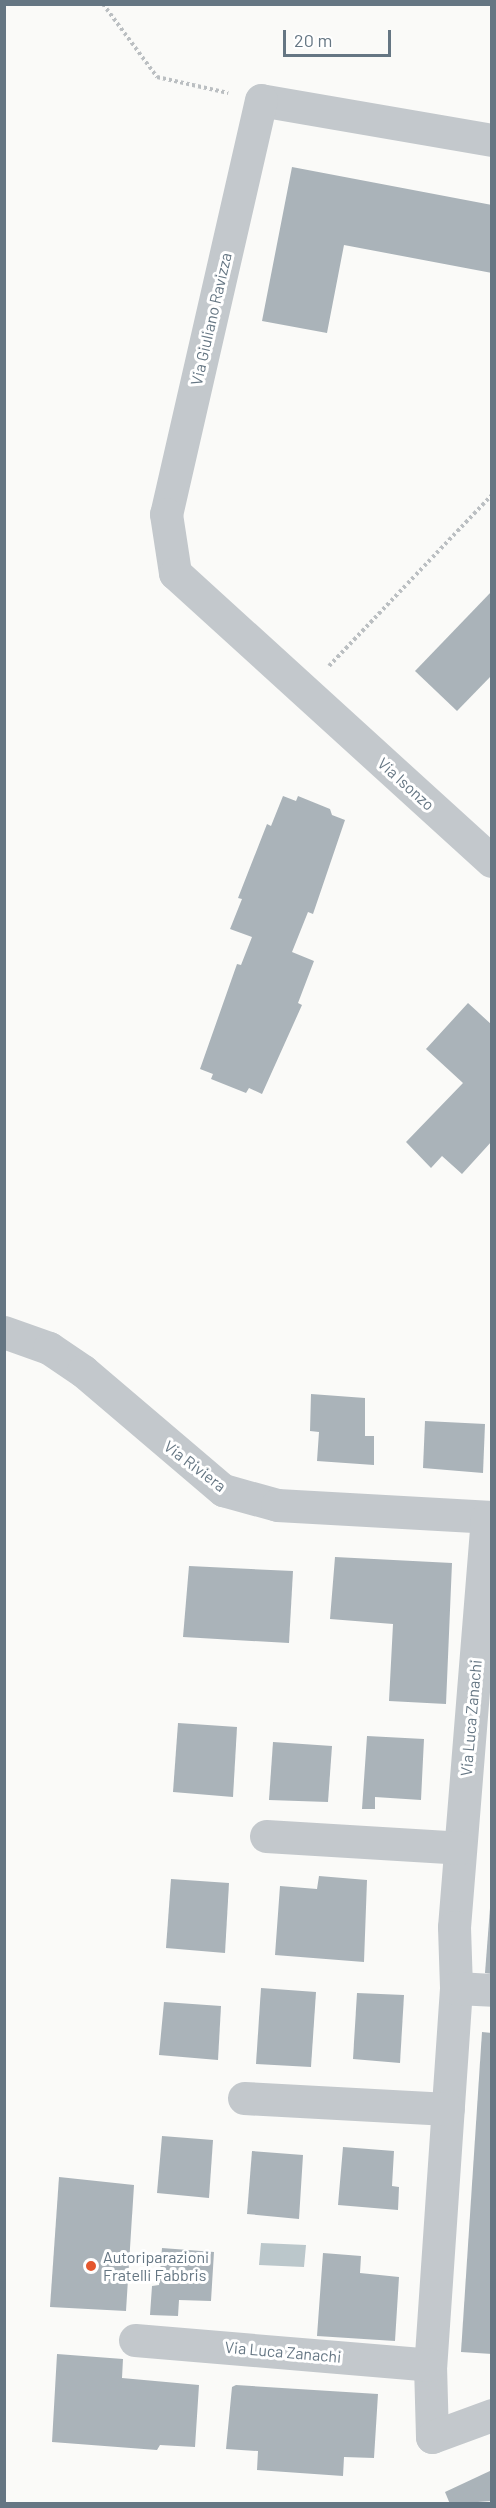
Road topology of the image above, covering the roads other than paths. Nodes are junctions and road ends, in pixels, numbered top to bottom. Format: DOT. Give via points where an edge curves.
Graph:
graph roads {
  1 [pos="492,140"];
  2 [pos="312,700"];
  3 [pos="492,861"];
  4 [pos="4,1332"];
  5 [pos="489,1517"];
  6 [pos="266,1836"];
  7 [pos="460,1848"];
  8 [pos="456,1988"];
  9 [pos="492,1990"];
  10 [pos="244,2098"];
  11 [pos="448,2109"];
  12 [pos="135,2340"];
  13 [pos="430,2365"];
  14 [pos="492,2415"];
  1 -- 2 [label="street, Via Giuliano Ravizza" via="261,100 166,514 175,573"];
  2 -- 3 [label="street, Via Isonzo"];
  4 -- 5 [label="street, Via Riviera" via="49,1348 83,1371 223,1490 277,1505"];
  5 -- 7 [label="street, Via Luca Zanachi"];
  6 -- 7 [label="street"];
  7 -- 8 [label="street, Via Luca Zanachi" via="454,1927"];
  8 -- 9 [label="street"];
  8 -- 11 [label="street, Via Luca Zanachi"];
  10 -- 11 [label="street"];
  11 -- 13 [label="street, Via Luca Zanachi"];
  12 -- 13 [label="street, Via Luca Zanachi"];
  13 -- 14 [label="street, Via Luca Zanachi" via="432,2438"];
}
